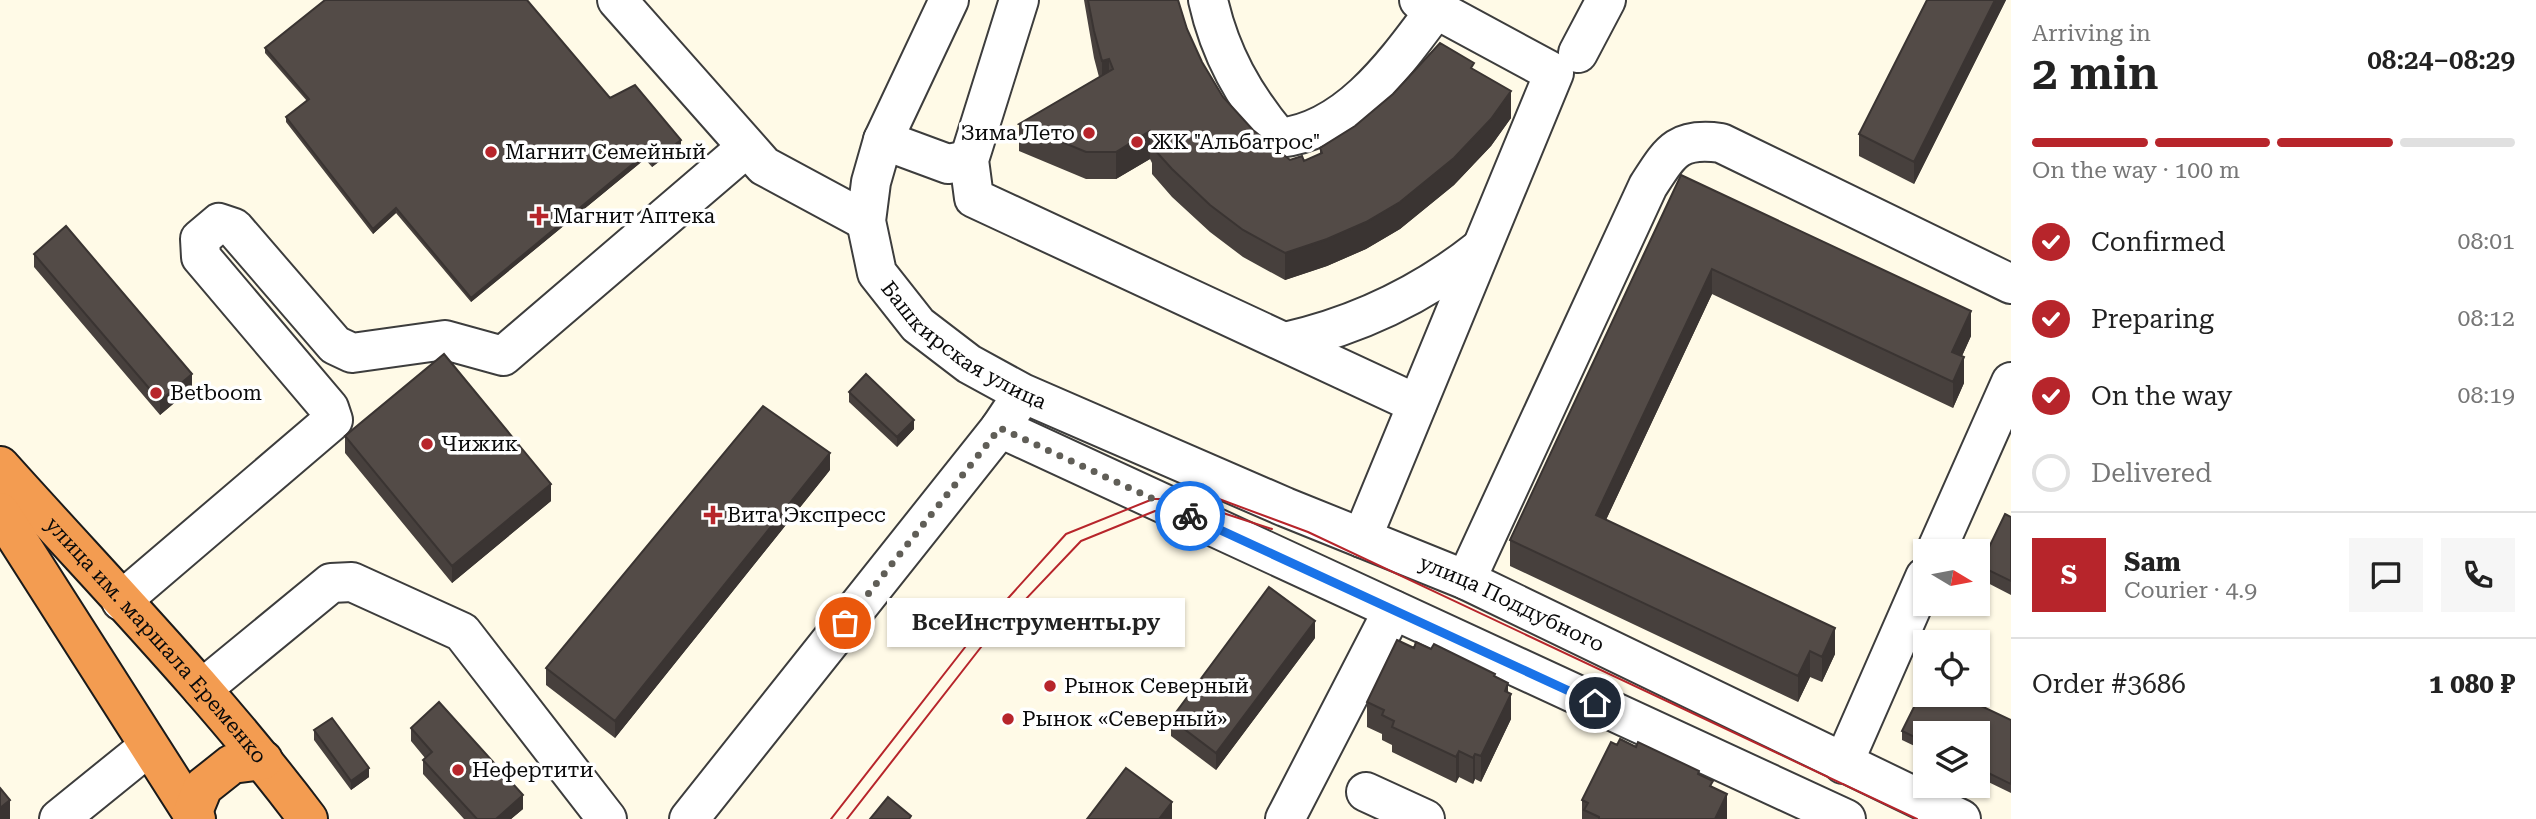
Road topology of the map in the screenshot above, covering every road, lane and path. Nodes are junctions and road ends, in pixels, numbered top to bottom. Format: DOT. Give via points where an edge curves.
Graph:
graph roads {
  1 [pos="617,0"];
  2 [pos="950,0"];
  3 [pos="1019,0"];
  4 [pos="1208,0"];
  5 [pos="1606,0"];
  6 [pos="1427,5"];
  7 [pos="1578,53"];
  8 [pos="883,140"];
  9 [pos="746,148"];
  10 [pos="969,160"];
  11 [pos="866,221"];
  12 [pos="1480,249"];
  13 [pos="2011,284"];
  14 [pos="1285,342"];
  15 [pos="2011,382"];
  16 [pos="1022,393"];
  17 [pos="1417,404"];
  18 [pos="1000,428"];
  19 [pos="0,466"];
  20 [pos="1286,507"];
  21 [pos="0,512"];
  22 [pos="1362,538"];
  23 [pos="1941,539"];
  24 [pos="1466,580"];
  25 [pos="121,601"];
  26 [pos="1913,604"];
  27 [pos="1393,610"];
  28 [pos="202,689"];
  29 [pos="148,747"];
  30 [pos="263,760"];
  31 [pos="1843,764"];
  32 [pos="1366,792"];
  33 [pos="1828,815"];
  34 [pos="194,817"];
  35 [pos="59,819"];
  36 [pos="308,819"];
  37 [pos="607,819"];
  38 [pos="690,819"];
  39 [pos="1285,819"];
  40 [pos="1425,819"];
  41 [pos="1961,819"];
  1 -- 9 [label="street"];
  2 -- 8 [label="street, Башкирская улица"];
  3 -- 10 [label="street"];
  4 -- 6 [label="street" via="1234,74 1253,108 1279,138 1309,131 1353,103 1385,74"];
  5 -- 7 [label="street"];
  6 -- 12 [label="street" via="1554,73"];
  8 -- 10 [label="street" via="948,164"];
  8 -- 11 [label="street, Башкирская улица"];
  9 -- 11 [label="street" via="764,166"];
  9 -- 25 [label="street" via="503,356 445,340 352,353 335,345 234,228 219,223 200,239 201,257 330,408 332,420"];
  10 -- 14 [label="street" via="974,198"];
  11 -- 16 [label="street, Башкирская улица" via="877,273 918,325 968,364"];
  12 -- 14 [label="street" via="1422,288 1373,313"];
  12 -- 17 [label="street"];
  13 -- 24 [label="street" via="1721,143 1690,142 1674,150 1648,186"];
  14 -- 17 [label="street"];
  15 -- 23 [label="street"];
  16 -- 18 [label="street"];
  16 -- 20 [label="street, Башкирская улица"];
  17 -- 22 [label="street"];
  18 -- 27 [label="street"];
  18 -- 38 [label="street"];
  19 -- 25 [label="highway, улица им. маршала Еременко"];
  20 -- 22 [label="street, улица Поддубного"];
  21 -- 29 [label="highway, улица им. маршала Еременко"];
  22 -- 24 [label="street, улица Поддубного"];
  24 -- 31 [label="street, улица Поддубного"];
  25 -- 28 [label="highway, улица им. маршала Еременко"];
  26 -- 31 [label="street"];
  27 -- 33 [label="street"];
  27 -- 39 [label="street"];
  28 -- 30 [label="highway, улица им. маршала Еременко"];
  28 -- 37 [label="street" via="331,583 352,582 462,632"];
  29 -- 34 [label="highway, улица им. маршала Еременко"];
  29 -- 35 [label="street"];
  30 -- 34 [label="highway" via="232,764 203,787"];
  30 -- 36 [label="highway, улица им. маршала Еременко"];
  31 -- 41 [label="street, улица Поддубного"];
  32 -- 40 [label="street"];
}
